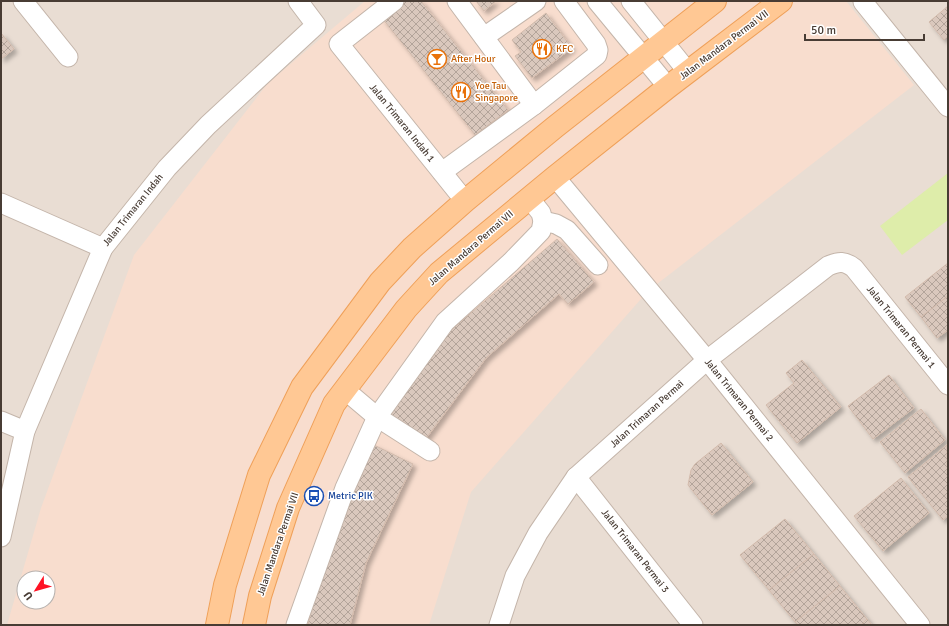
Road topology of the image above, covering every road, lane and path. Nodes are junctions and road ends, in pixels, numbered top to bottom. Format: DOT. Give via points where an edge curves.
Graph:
graph roads {
  1 [pos="23,1"];
  2 [pos="298,1"];
  3 [pos="394,1"];
  4 [pos="457,1"];
  5 [pos="536,1"];
  6 [pos="564,1"];
  7 [pos="597,1"];
  8 [pos="631,1"];
  9 [pos="715,1"];
  10 [pos="782,1"];
  11 [pos="862,2"];
  12 [pos="484,37"];
  13 [pos="664,41"];
  14 [pos="68,56"];
  15 [pos="643,57"];
  16 [pos="688,72"];
  17 [pos="668,88"];
  18 [pos="534,105"];
  19 [pos="948,107"];
  20 [pos="442,172"];
  21 [pos="555,176"];
  22 [pos="529,198"];
  23 [pos="465,201"];
  24 [pos="1,203"];
  25 [pos="543,221"];
  26 [pos="103,248"];
  27 [pos="598,265"];
  28 [pos="854,268"];
  29 [pos="707,360"];
  30 [pos="948,385"];
  31 [pos="345,390"];
  32 [pos="377,416"];
  33 [pos="1,421"];
  34 [pos="26,431"];
  35 [pos="430,451"];
  36 [pos="576,477"];
  37 [pos="1,537"];
  38 [pos="217,625"];
  39 [pos="254,625"];
  40 [pos="296,625"];
  41 [pos="499,625"];
  42 [pos="693,625"];
  43 [pos="920,625"];
  1 -- 14 [label="street"];
  2 -- 26 [label="street, Jalan Trimaran Indah" via="316,25 202,131 167,168"];
  3 -- 20 [label="street, Jalan Trimaran Indah 1" via="339,44"];
  4 -- 12 [label="street"];
  5 -- 12 [label="street"];
  6 -- 18 [label="street" via="596,44 597,56"];
  7 -- 15 [label="street"];
  8 -- 13 [label="street"];
  9 -- 13 [label="main road"];
  10 -- 16 [label="main road, Jalan Mandara Permai VII"];
  11 -- 19 [label="street"];
  12 -- 18 [label="street"];
  13 -- 15 [label="main road"];
  13 -- 16 [label="street"];
  15 -- 17 [label="street"];
  15 -- 23 [label="main road"];
  16 -- 17 [label="main road, Jalan Mandara Permai VII"];
  17 -- 21 [label="main road, Jalan Mandara Permai VII"];
  18 -- 20 [label="street"];
  20 -- 23 [label="street, Jalan Trimaran Indah 1"];
  21 -- 22 [label="main road, Jalan Mandara Permai VII"];
  21 -- 29 [label="street, Jalan Trimaran Permai 2"];
  22 -- 25 [label="street" via="541,213"];
  22 -- 31 [label="main road, Jalan Mandara Permai VII" via="438,273 406,309"];
  23 -- 38 [label="main road" via="412,248 380,282 302,387 259,475 225,585"];
  24 -- 26 [label="street"];
  25 -- 27 [label="street" via="567,230"];
  25 -- 32 [label="street" via="541,231 446,322"];
  26 -- 34 [label="street, Jalan Trimaran Indah"];
  28 -- 29 [label="street, Jalan Trimaran Permai" via="847,263 837,262 828,266"];
  28 -- 30 [label="street, Jalan Trimaran Permai 1"];
  29 -- 36 [label="street, Jalan Trimaran Permai"];
  29 -- 43 [label="street, Jalan Trimaran Permai 2"];
  31 -- 32 [label="street"];
  31 -- 39 [label="main road, Jalan Mandara Permai VII" via="334,404 288,508 260,596"];
  32 -- 35 [label="street"];
  32 -- 40 [label="street" via="345,488"];
  33 -- 34 [label="street"];
  34 -- 37 [label="street, Jalan Trimaran Indah"];
  36 -- 41 [label="street, Jalan Trimaran Permai" via="538,533 515,576"];
  36 -- 42 [label="street, Jalan Trimaran Permai 3"];
}
